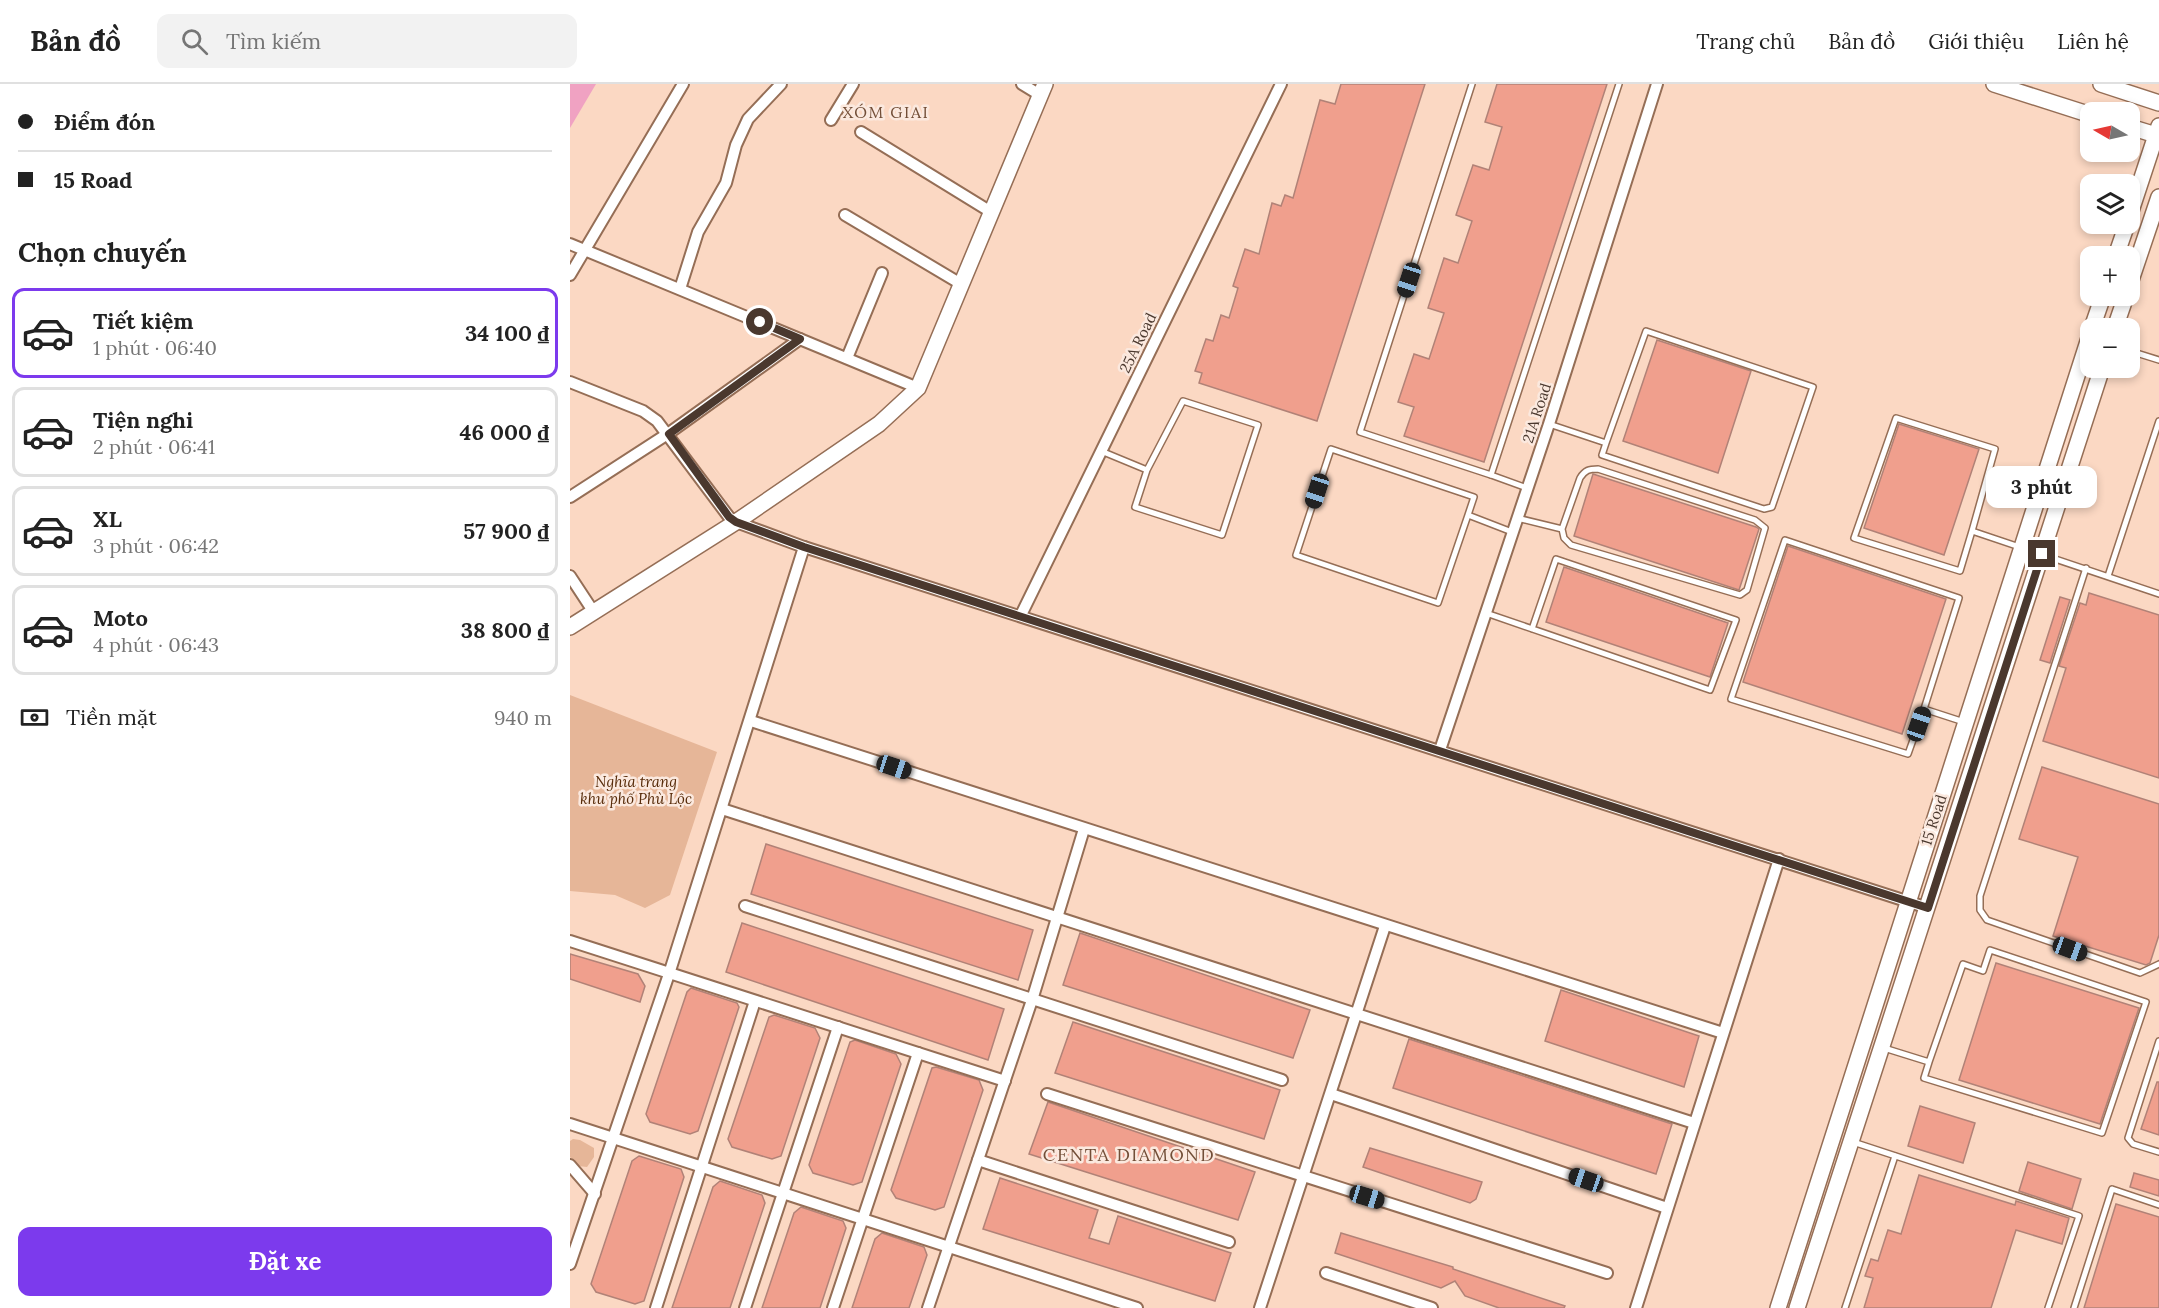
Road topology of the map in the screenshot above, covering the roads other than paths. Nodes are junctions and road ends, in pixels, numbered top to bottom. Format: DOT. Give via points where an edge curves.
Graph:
graph roads {
  1 [pos="683,84"];
  2 [pos="781,84"];
  3 [pos="853,84"];
  4 [pos="1022,84"];
  5 [pos="1281,84"];
  6 [pos="1472,84"];
  7 [pos="1618,84"];
  8 [pos="1658,84"];
  9 [pos="1994,84"];
  10 [pos="2101,84"];
  11 [pos="1042,89"];
  12 [pos="2159,103"];
  13 [pos="2080,111"];
  14 [pos="831,120"];
  15 [pos="2140,128"];
  16 [pos="2158,131"];
  17 [pos="861,132"];
  18 [pos="2140,184"];
  19 [pos="2159,197"];
  20 [pos="991,212"];
  21 [pos="845,215"];
  22 [pos="570,244"];
  23 [pos="583,249"];
  24 [pos="2140,253"];
  25 [pos="882,273"];
  26 [pos="570,275"];
  27 [pos="961,284"];
  28 [pos="680,289"];
  29 [pos="800,339"];
  30 [pos="2140,354"];
  31 [pos="847,358"];
  32 [pos="2158,358"];
  33 [pos="2080,367"];
  34 [pos="2099,378"];
  35 [pos="570,382"];
  36 [pos="918,388"];
  37 [pos="2159,421"];
  38 [pos="1550,424"];
  39 [pos="669,434"];
  40 [pos="1606,443"];
  41 [pos="1101,451"];
  42 [pos="1147,470"];
  43 [pos="1491,475"];
  44 [pos="1527,488"];
  45 [pos="570,497"];
  46 [pos="1468,516"];
  47 [pos="1517,518"];
  48 [pos="736,522"];
  49 [pos="1563,529"];
  50 [pos="1972,531"];
  51 [pos="1512,532"];
  52 [pos="804,547"];
  53 [pos="2022,548"];
  54 [pos="2042,554"];
  55 [pos="2086,568"];
  56 [pos="570,576"];
  57 [pos="2108,576"];
  58 [pos="2159,594"];
  59 [pos="593,611"];
  60 [pos="1484,613"];
  61 [pos="1021,615"];
  62 [pos="570,627"];
  63 [pos="1532,629"];
  64 [pos="1924,709"];
  65 [pos="751,721"];
  66 [pos="1966,723"];
  67 [pos="1440,750"];
  68 [pos="722,809"];
  69 [pos="1084,829"];
  70 [pos="1779,859"];
  71 [pos="1908,902"];
  72 [pos="745,906"];
  73 [pos="1928,908"];
  74 [pos="1057,918"];
  75 [pos="1385,926"];
  76 [pos="570,941"];
  77 [pos="2159,964"];
  78 [pos="669,974"];
  79 [pos="755,1000"];
  80 [pos="1032,1000"];
  81 [pos="1357,1013"];
  82 [pos="838,1027"];
  83 [pos="1723,1033"];
  84 [pos="2159,1041"];
  85 [pos="1882,1048"];
  86 [pos="918,1053"];
  87 [pos="1929,1062"];
  88 [pos="1282,1080"];
  89 [pos="1005,1081"];
  90 [pos="1047,1094"];
  91 [pos="1331,1094"];
  92 [pos="1694,1123"];
  93 [pos="570,1124"];
  94 [pos="615,1139"];
  95 [pos="1851,1142"];
  96 [pos="2159,1152"];
  97 [pos="1895,1156"];
  98 [pos="978,1160"];
  99 [pos="570,1165"];
  100 [pos="702,1166"];
  101 [pos="1303,1177"];
  102 [pos="781,1193"];
  103 [pos="595,1194"];
  104 [pos="2159,1205"];
  105 [pos="1667,1208"];
  106 [pos="862,1219"];
  107 [pos="1229,1242"];
  108 [pos="949,1247"];
  109 [pos="570,1264"];
  110 [pos="1326,1273"];
  111 [pos="1607,1273"];
  112 [pos="656,1308"];
  113 [pos="745,1308"];
  114 [pos="833,1308"];
  115 [pos="928,1308"];
  116 [pos="1137,1308"];
  117 [pos="1260,1308"];
  118 [pos="1432,1308"];
  119 [pos="1636,1308"];
  120 [pos="1778,1308"];
  121 [pos="1797,1308"];
  122 [pos="1845,1308"];
  123 [pos="2048,1308"];
  124 [pos="2074,1308"];
  1 -- 23 [label="street"];
  2 -- 28 [label="street" via="748,119 726,183 698,232"];
  3 -- 14 [label="street"];
  4 -- 11 [label="street"];
  5 -- 41 [label="street, 25A Road"];
  6 -- 43 [label="lane" via="1360,432"];
  7 -- 43 [label="lane"];
  8 -- 38 [label="street, 21A Road"];
  9 -- 13 [label="street"];
  10 -- 12 [label="street"];
  11 -- 20 [label="street"];
  15 -- 16 [label="street"];
  16 -- 18 [label="street"];
  17 -- 20 [label="street"];
  19 -- 24 [label="street"];
  20 -- 27 [label="street"];
  21 -- 27 [label="street"];
  22 -- 23 [label="street"];
  23 -- 26 [label="street"];
  23 -- 28 [label="street"];
  25 -- 31 [label="street"];
  27 -- 36 [label="street"];
  28 -- 29 [label="street"];
  29 -- 31 [label="street"];
  29 -- 39 [label="street"];
  30 -- 32 [label="lane"];
  31 -- 36 [label="street"];
  33 -- 53 [label="street, 15 Road"];
  34 -- 54 [label="street, 15 Road"];
  35 -- 39 [label="street" via="643,411"];
  36 -- 48 [label="street" via="879,424"];
  37 -- 57 [label="lane"];
  38 -- 40 [label="lane"];
  38 -- 44 [label="street, 21A Road"];
  39 -- 45 [label="street"];
  39 -- 48 [label="street"];
  40 -- 40 [label="lane" via="1602,455 1764,508 1772,507 1812,387 1646,331"];
  41 -- 42 [label="lane"];
  41 -- 61 [label="street, 25A Road"];
  42 -- 42 [label="lane" via="1135,507 1222,535 1258,425 1184,401"];
  43 -- 44 [label="lane"];
  44 -- 47 [label="street, 21A Road"];
  46 -- 46 [label="lane" via="1438,603 1296,555 1331,449 1474,497"];
  46 -- 51 [label="lane"];
  47 -- 49 [label="lane"];
  47 -- 51 [label="street, 21A Road"];
  48 -- 52 [label="street"];
  48 -- 59 [label="street"];
  49 -- 49 [label="lane" via="1564,538 1571,544 1740,595 1747,590 1765,528 1755,520 1590,469 1580,478"];
  50 -- 50 [label="lane" via="1960,571 1854,538 1896,418 1995,449"];
  50 -- 53 [label="lane"];
  51 -- 60 [label="street, 21A Road"];
  52 -- 61 [label="street"];
  52 -- 65 [label="street"];
  53 -- 54 [label="lane"];
  53 -- 66 [label="street, 15 Road"];
  54 -- 55 [label="lane"];
  54 -- 73 [label="street, 15 Road"];
  55 -- 57 [label="lane"];
  55 -- 77 [label="lane" via="1980,896 1980,910 1987,920 2140,973"];
  56 -- 59 [label="street"];
  57 -- 58 [label="lane"];
  59 -- 62 [label="street"];
  60 -- 63 [label="lane"];
  60 -- 67 [label="street, 21A Road"];
  61 -- 67 [label="street"];
  63 -- 63 [label="lane" via="1710,690 1736,620 1556,559"];
  64 -- 64 [label="lane" via="1908,754 1731,699 1785,540 1959,598"];
  64 -- 66 [label="lane"];
  65 -- 68 [label="street"];
  65 -- 69 [label="street"];
  66 -- 71 [label="street, 15 Road"];
  67 -- 70 [label="street"];
  68 -- 74 [label="street"];
  68 -- 78 [label="street"];
  69 -- 74 [label="street"];
  69 -- 75 [label="street"];
  70 -- 71 [label="street"];
  70 -- 83 [label="street"];
  71 -- 73 [label="street"];
  71 -- 120 [label="street, 15 Road"];
  72 -- 80 [label="street"];
  73 -- 85 [label="street, 15 Road"];
  74 -- 80 [label="street"];
  74 -- 81 [label="street"];
  75 -- 81 [label="street"];
  75 -- 83 [label="street"];
  76 -- 78 [label="street"];
  78 -- 79 [label="street"];
  78 -- 94 [label="street"];
  79 -- 82 [label="street"];
  79 -- 100 [label="street"];
  80 -- 88 [label="street"];
  80 -- 89 [label="street"];
  81 -- 91 [label="street"];
  81 -- 92 [label="street"];
  82 -- 86 [label="street"];
  82 -- 102 [label="street"];
  83 -- 92 [label="street"];
  84 -- 96 [label="lane" via="2128,1138 2133,1144"];
  85 -- 87 [label="lane"];
  85 -- 95 [label="street, 15 Road"];
  86 -- 89 [label="street"];
  86 -- 106 [label="street"];
  87 -- 87 [label="lane" via="1924,1078 2102,1133 2146,1002 1990,950 1983,972 1963,964"];
  89 -- 98 [label="street"];
  90 -- 101 [label="street"];
  91 -- 101 [label="street"];
  91 -- 105 [label="street"];
  92 -- 105 [label="street"];
  93 -- 94 [label="street"];
  94 -- 100 [label="street"];
  94 -- 103 [label="street"];
  95 -- 97 [label="lane"];
  95 -- 121 [label="street, 15 Road"];
  97 -- 122 [label="lane"];
  97 -- 123 [label="lane" via="2079,1216"];
  98 -- 107 [label="street"];
  98 -- 108 [label="street"];
  99 -- 103 [label="street"];
  100 -- 102 [label="street"];
  100 -- 112 [label="street"];
  101 -- 111 [label="street"];
  101 -- 117 [label="street"];
  102 -- 106 [label="street"];
  102 -- 113 [label="street"];
  103 -- 109 [label="street"];
  104 -- 124 [label="lane" via="2112,1189"];
  105 -- 119 [label="street"];
  106 -- 108 [label="street"];
  106 -- 114 [label="street"];
  108 -- 115 [label="street"];
  108 -- 116 [label="street"];
  110 -- 118 [label="street"];
}
